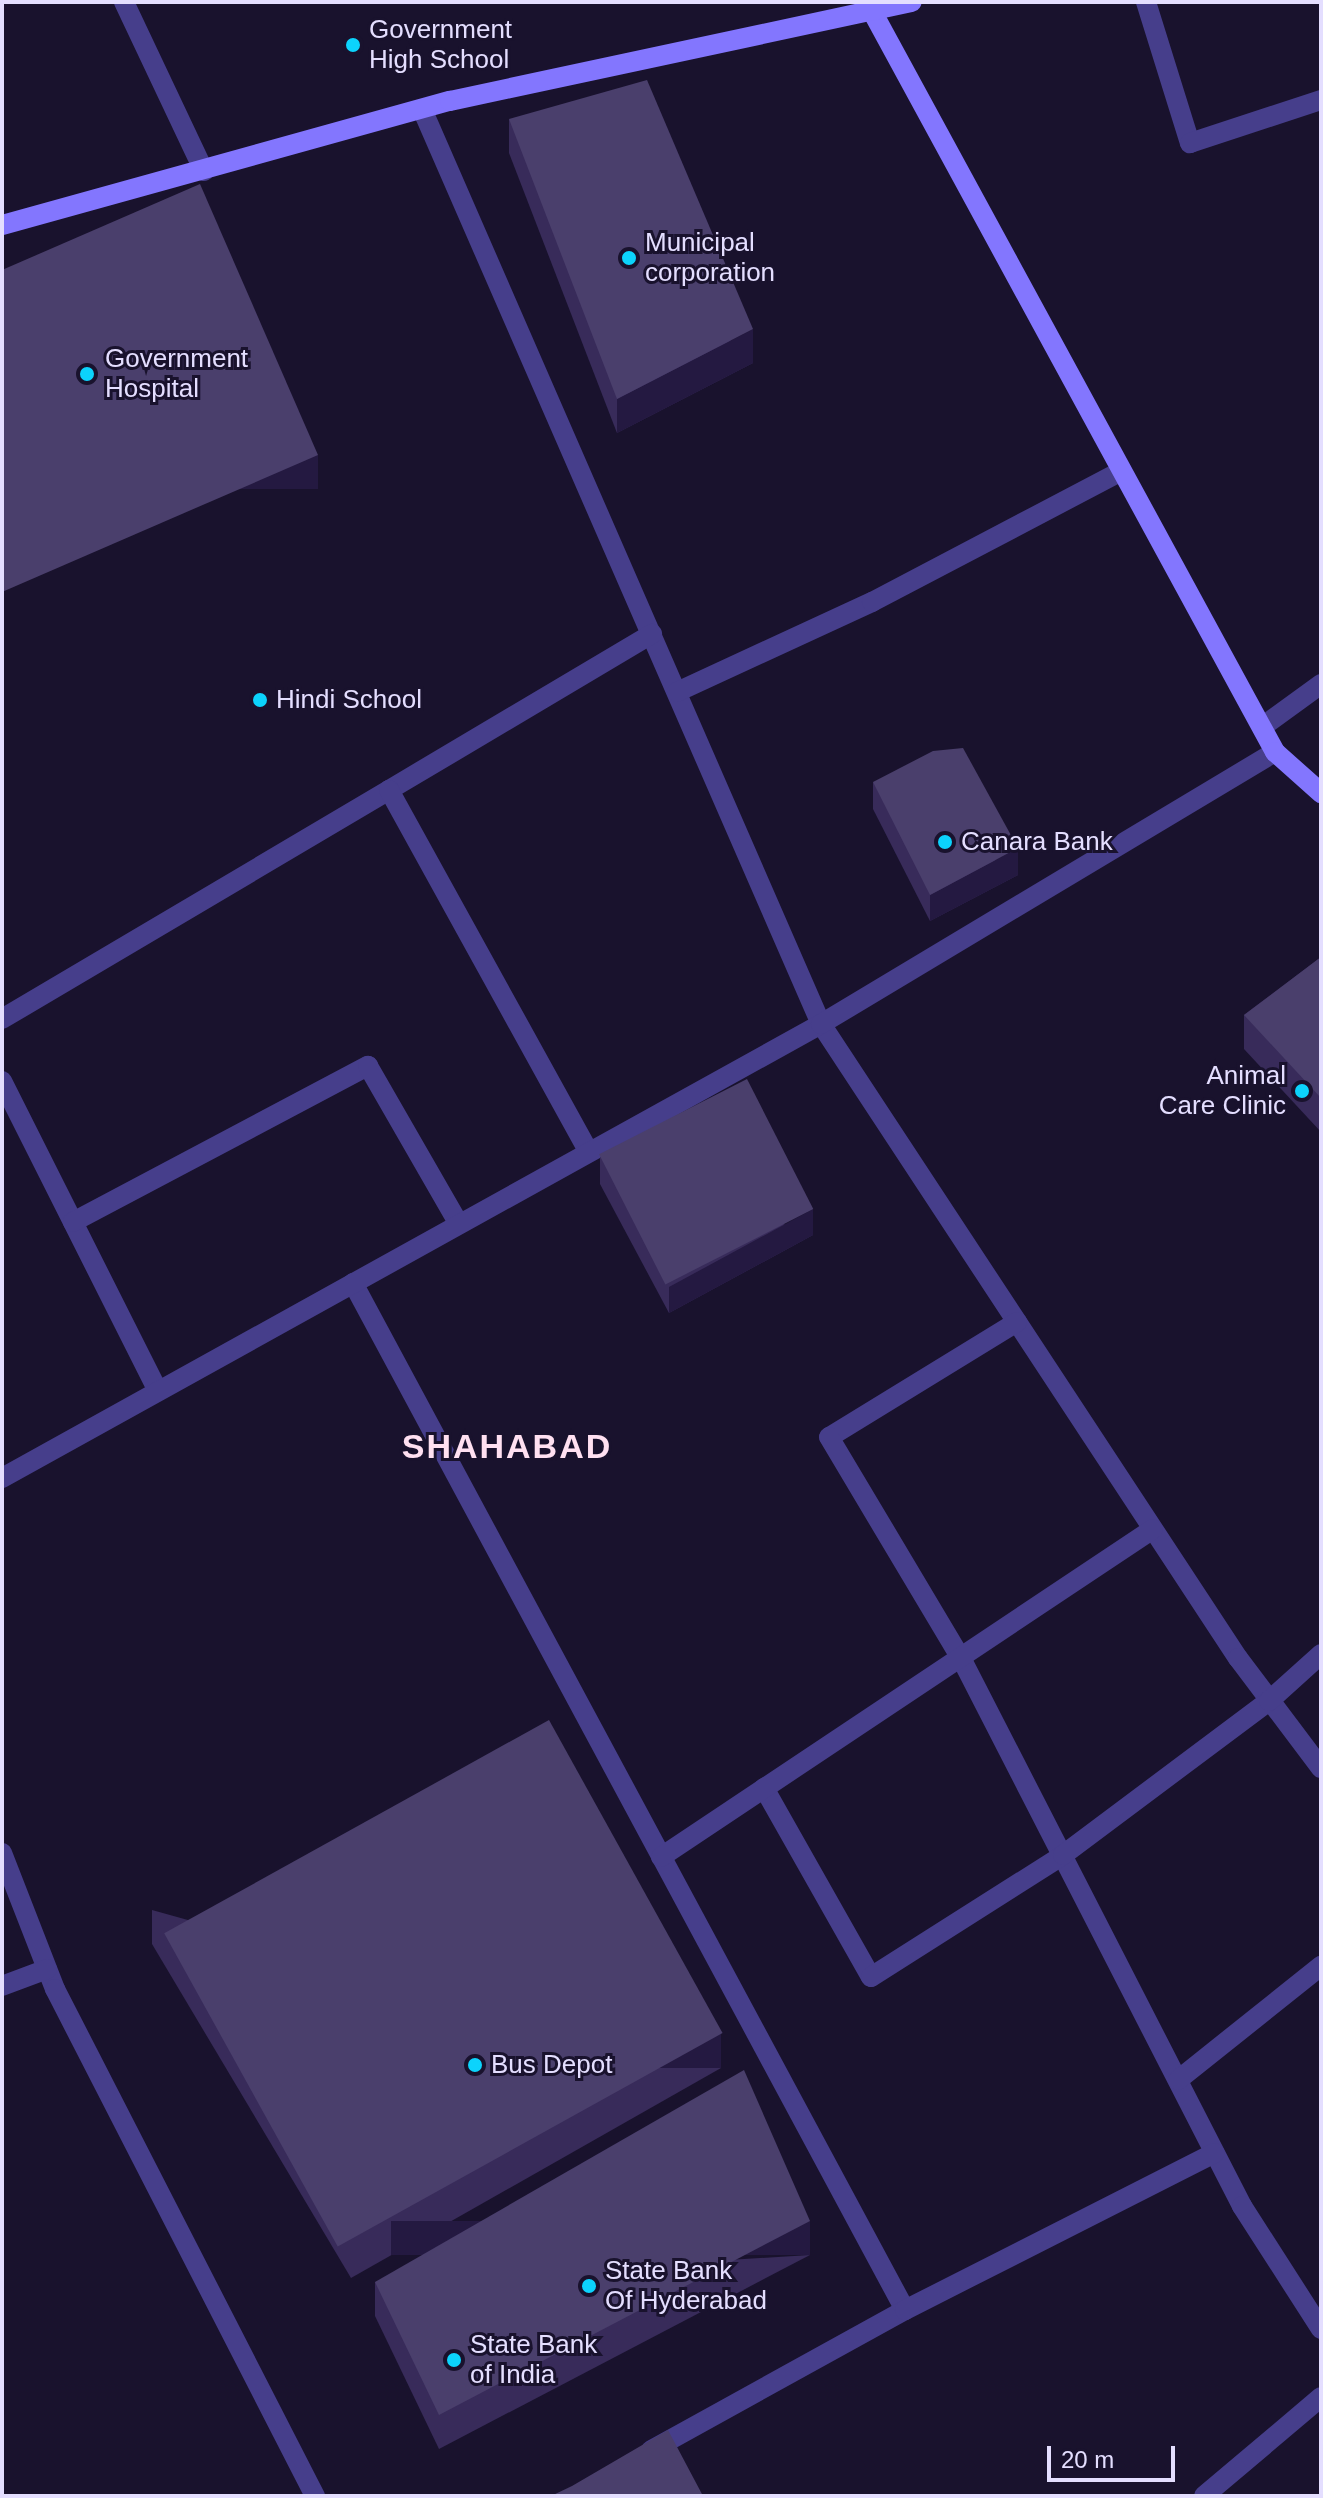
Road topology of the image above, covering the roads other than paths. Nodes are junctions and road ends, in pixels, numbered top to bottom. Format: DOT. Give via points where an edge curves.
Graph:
graph roads {
  1 [pos="124,2"];
  2 [pos="911,2"];
  3 [pos="1146,2"];
  4 [pos="869,6"];
  5 [pos="1321,100"];
  6 [pos="422,109"];
  7 [pos="204,171"];
  8 [pos="2,225"];
  9 [pos="1122,471"];
  10 [pos="652,634"];
  11 [pos="1321,684"];
  12 [pos="677,692"];
  13 [pos="1262,727"];
  14 [pos="1275,752"];
  15 [pos="389,790"];
  16 [pos="1321,793"];
  17 [pos="2,1019"];
  18 [pos="821,1024"];
  19 [pos="2,1081"];
  20 [pos="588,1150"];
  21 [pos="73,1222"];
  22 [pos="459,1224"];
  23 [pos="353,1283"];
  24 [pos="1017,1322"];
  25 [pos="158,1391"];
  26 [pos="2,1478"];
  27 [pos="1153,1529"];
  28 [pos="1321,1654"];
  29 [pos="961,1658"];
  30 [pos="1269,1701"];
  31 [pos="1321,1768"];
  32 [pos="764,1788"];
  33 [pos="2,1853"];
  34 [pos="1063,1855"];
  35 [pos="661,1857"];
  36 [pos="1321,1966"];
  37 [pos="47,1969"];
  38 [pos="2,1986"];
  39 [pos="1178,2080"];
  40 [pos="1215,2153"];
  41 [pos="905,2310"];
  42 [pos="1321,2329"];
  43 [pos="1321,2397"];
  44 [pos="635,2459"];
  45 [pos="315,2496"];
  46 [pos="1204,2496"];
  1 -- 7 [label="street"];
  2 -- 4 [label="street"];
  3 -- 5 [label="street" via="1190,143"];
  4 -- 6 [label="street"];
  4 -- 9 [label="street"];
  6 -- 7 [label="street"];
  6 -- 10 [label="street"];
  7 -- 8 [label="street"];
  9 -- 12 [label="street" via="872,602"];
  9 -- 13 [label="street"];
  10 -- 12 [label="street"];
  10 -- 15 [label="street"];
  11 -- 13 [label="street"];
  12 -- 18 [label="street"];
  13 -- 14 [label="street"];
  14 -- 16 [label="street"];
  14 -- 18 [label="street"];
  15 -- 17 [label="street"];
  15 -- 20 [label="street"];
  18 -- 20 [label="street"];
  18 -- 24 [label="street"];
  19 -- 21 [label="street"];
  20 -- 22 [label="street"];
  21 -- 22 [label="street" via="368,1066"];
  21 -- 25 [label="street"];
  22 -- 23 [label="street"];
  23 -- 25 [label="street"];
  23 -- 35 [label="street"];
  24 -- 27 [label="street"];
  24 -- 29 [label="street" via="829,1437"];
  25 -- 26 [label="street"];
  27 -- 29 [label="street"];
  27 -- 30 [label="street"];
  28 -- 30 [label="street"];
  29 -- 32 [label="street"];
  29 -- 34 [label="street"];
  30 -- 31 [label="street"];
  30 -- 34 [label="street"];
  32 -- 34 [label="street" via="871,1977"];
  32 -- 35 [label="street"];
  33 -- 37 [label="street"];
  34 -- 39 [label="street"];
  35 -- 41 [label="street"];
  36 -- 39 [label="street"];
  37 -- 38 [label="street"];
  37 -- 45 [label="street"];
  39 -- 40 [label="street"];
  40 -- 41 [label="street"];
  40 -- 42 [label="street" via="1242,2206"];
  41 -- 44 [label="street"];
  43 -- 46 [label="street"];
}
